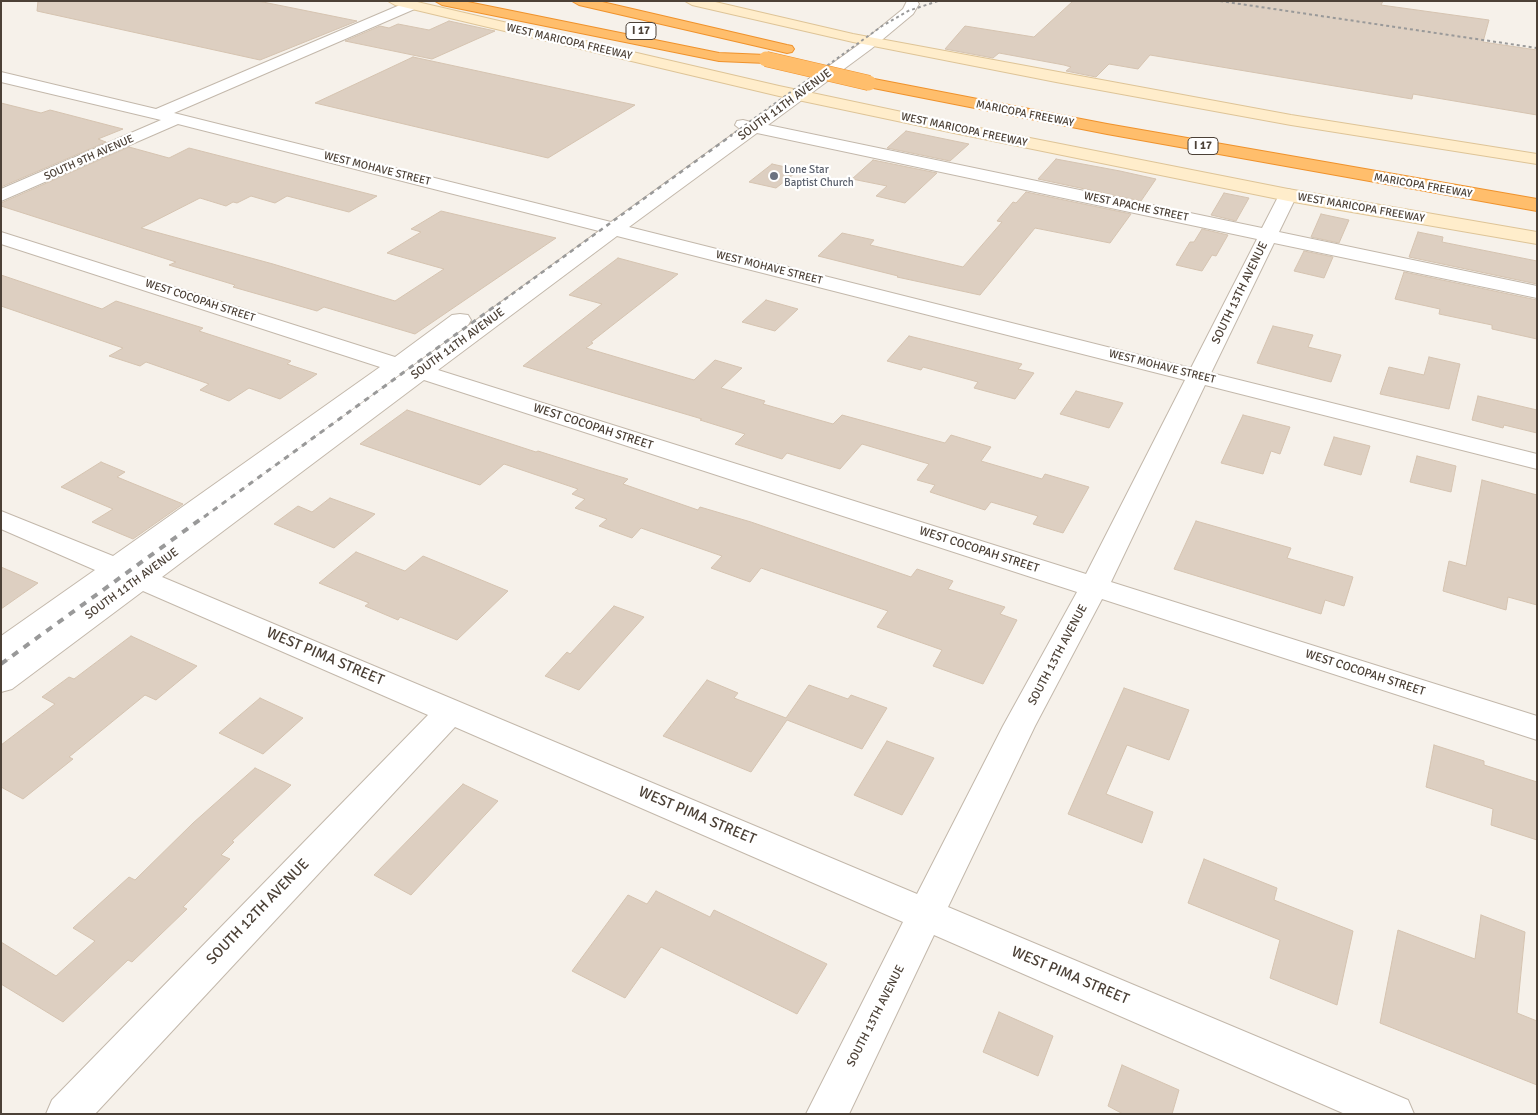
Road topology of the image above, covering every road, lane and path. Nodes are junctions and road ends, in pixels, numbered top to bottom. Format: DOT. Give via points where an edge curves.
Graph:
graph roads {
  1 [pos="395,1"];
  2 [pos="442,1"];
  3 [pos="579,1"];
  4 [pos="608,1"];
  5 [pos="692,1"];
  6 [pos="526,3"];
  7 [pos="914,3"];
  8 [pos="412,5"];
  9 [pos="852,38"];
  10 [pos="871,42"];
  11 [pos="786,49"];
  12 [pos="766,59"];
  13 [pos="859,65"];
  14 [pos="873,76"];
  15 [pos="1,77"];
  16 [pos="779,91"];
  17 [pos="798,95"];
  18 [pos="167,117"];
  19 [pos="734,123"];
  20 [pos="754,127"];
  21 [pos="1537,160"];
  22 [pos="1494,181"];
  23 [pos="1288,195"];
  24 [pos="1,196"];
  25 [pos="1537,205"];
  26 [pos="604,227"];
  27 [pos="1269,235"];
  28 [pos="1,238"];
  29 [pos="1537,238"];
  30 [pos="1537,292"];
  31 [pos="409,368"];
  32 [pos="1198,376"];
  33 [pos="1537,462"];
  34 [pos="1,519"];
  35 [pos="129,573"];
  36 [pos="1094,587"];
  37 [pos="1,651"];
  38 [pos="1,681"];
  39 [pos="451,711"];
  40 [pos="1537,728"];
  41 [pos="927,915"];
  42 [pos="67,1114"];
  43 [pos="827,1114"];
  44 [pos="1393,1114"];
  1 -- 8 [label="main road, WEST MARICOPA FREEWAY"];
  2 -- 12 [label="highway" via="719,57"];
  3 -- 11 [label="highway, I 17"];
  4 -- 11 [label="highway" via="757,38"];
  5 -- 9 [label="main road"];
  6 -- 12 [label="highway, MARICOPA FREEWAY / I 17"];
  7 -- 9 [label="street, SOUTH 11TH AVENUE" via="888,14"];
  7 -- 10 [label="street, SOUTH 11TH AVENUE"];
  8 -- 16 [label="main road, WEST MARICOPA FREEWAY"];
  8 -- 18 [label="street, SOUTH 9TH AVENUE"];
  9 -- 10 [label="main road"];
  9 -- 16 [label="street, SOUTH 11TH AVENUE"];
  10 -- 17 [label="street, SOUTH 11TH AVENUE"];
  10 -- 21 [label="main road" via="1273,116"];
  11 -- 13 [label="highway, I 17"];
  12 -- 14 [label="highway, MARICOPA FREEWAY / I 17, bridge"];
  14 -- 22 [label="highway, MARICOPA FREEWAY / I 17"];
  14 -- 25 [label="highway, MARICOPA FREEWAY / I 17" via="1107,129"];
  15 -- 18 [label="street, WEST MOHAVE STREET"];
  16 -- 17 [label="main road, WEST MARICOPA FREEWAY"];
  16 -- 19 [label="street, SOUTH 11TH AVENUE"];
  17 -- 20 [label="street, SOUTH 11TH AVENUE"];
  17 -- 23 [label="main road, WEST MARICOPA FREEWAY"];
  18 -- 24 [label="street, SOUTH 9TH AVENUE"];
  18 -- 26 [label="street, WEST MOHAVE STREET"];
  19 -- 20 [label="street, WEST APACHE STREET"];
  19 -- 26 [label="street, SOUTH 11TH AVENUE"];
  20 -- 26 [label="street, SOUTH 11TH AVENUE"];
  20 -- 27 [label="street, WEST APACHE STREET"];
  23 -- 27 [label="street, SOUTH 13TH AVENUE"];
  23 -- 29 [label="main road, WEST MARICOPA FREEWAY"];
  26 -- 31 [label="street, SOUTH 11TH AVENUE"];
  26 -- 31 [label="street, SOUTH 11TH AVENUE" via="506,287"];
  26 -- 32 [label="street, WEST MOHAVE STREET"];
  27 -- 30 [label="street, WEST APACHE STREET"];
  27 -- 32 [label="street, SOUTH 13TH AVENUE"];
  28 -- 31 [label="street, WEST COCOPAH STREET"];
  31 -- 35 [label="street, SOUTH 11TH AVENUE"];
  31 -- 36 [label="street, WEST COCOPAH STREET"];
  32 -- 33 [label="street, WEST MOHAVE STREET"];
  32 -- 36 [label="street, SOUTH 13TH AVENUE"];
  34 -- 35 [label="street, WEST PIMA STREET"];
  35 -- 37 [label="street, SOUTH 11TH AVENUE"];
  35 -- 38 [label="street, SOUTH 11TH AVENUE"];
  35 -- 39 [label="street, WEST PIMA STREET"];
  36 -- 40 [label="street, WEST COCOPAH STREET"];
  36 -- 41 [label="street, SOUTH 13TH AVENUE" via="1019,726"];
  39 -- 41 [label="street, WEST PIMA STREET"];
  39 -- 42 [label="street, SOUTH 12TH AVENUE"];
  41 -- 43 [label="street, SOUTH 13TH AVENUE"];
  41 -- 44 [label="street, WEST PIMA STREET"];
}
